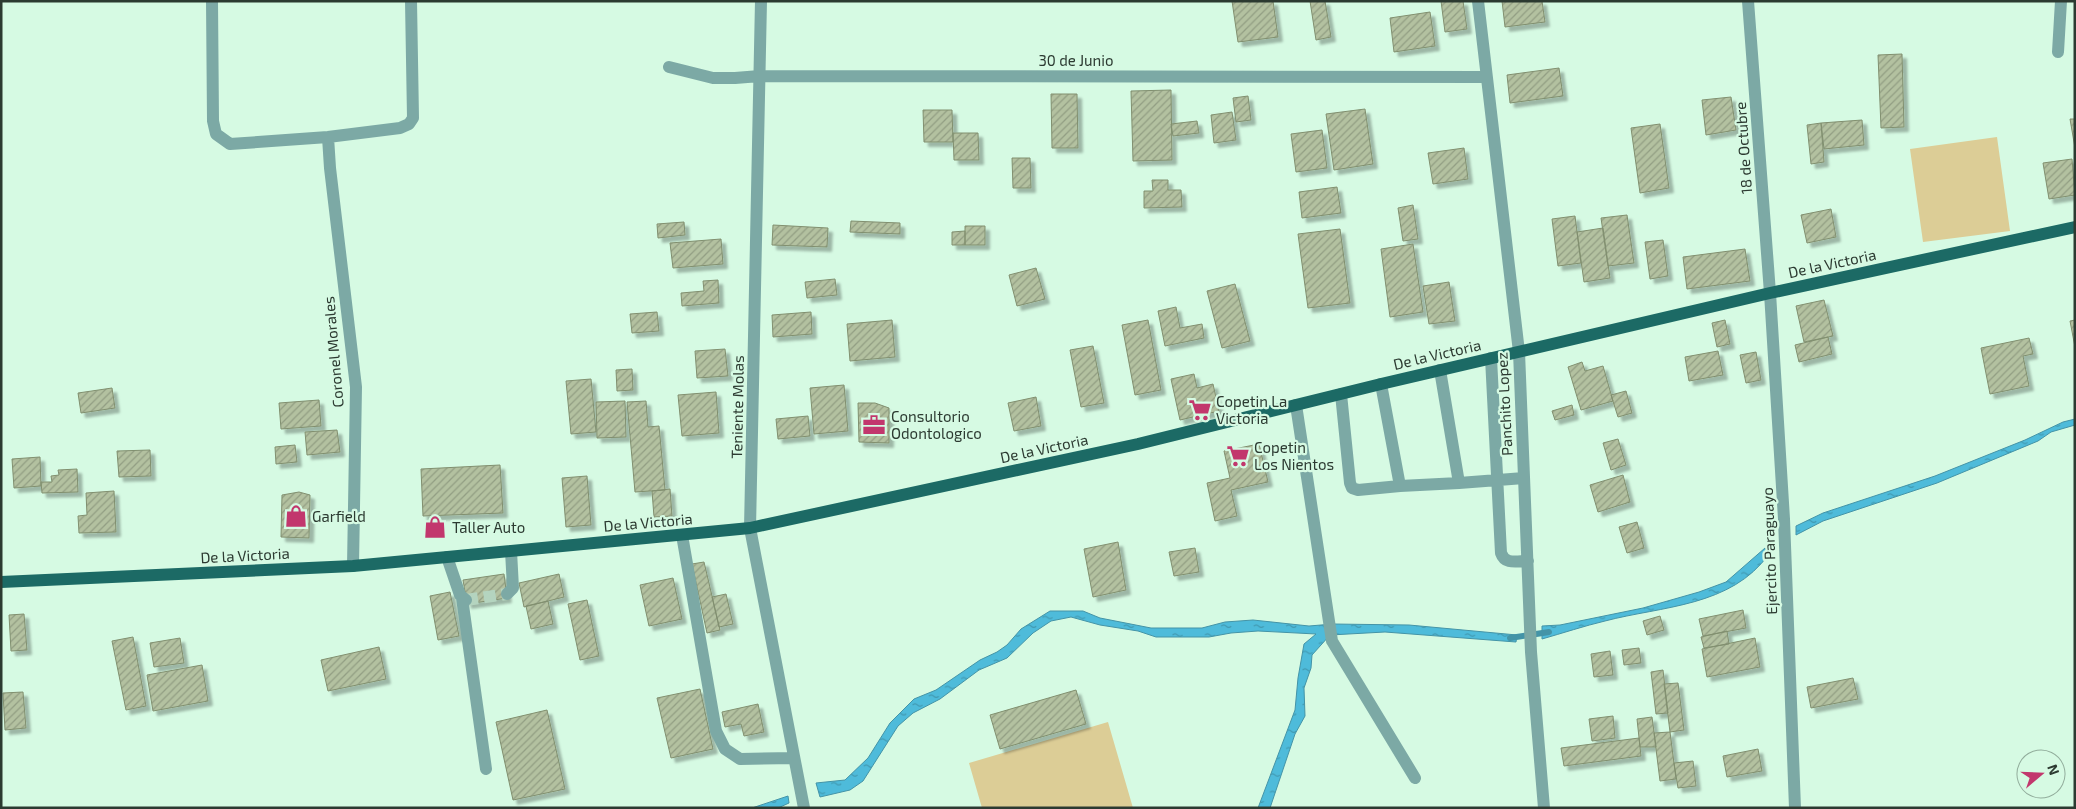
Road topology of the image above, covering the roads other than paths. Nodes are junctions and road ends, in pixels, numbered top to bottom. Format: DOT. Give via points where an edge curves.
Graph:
graph roads {
  1 [pos="212,1"];
  2 [pos="411,1"];
  3 [pos="761,1"];
  4 [pos="1478,1"];
  5 [pos="1748,1"];
  6 [pos="2061,1"];
  7 [pos="2058,52"];
  8 [pos="669,67"];
  9 [pos="760,76"];
  10 [pos="1486,77"];
  11 [pos="328,137"];
  12 [pos="2075,227"];
  13 [pos="1770,293"];
  14 [pos="1519,352"];
  15 [pos="1491,358"];
  16 [pos="1440,370"];
  17 [pos="1380,384"];
  18 [pos="1341,394"];
  19 [pos="1296,405"];
  20 [pos="1524,478"];
  21 [pos="1498,480"];
  22 [pos="1459,483"];
  23 [pos="1400,486"];
  24 [pos="750,528"];
  25 [pos="682,535"];
  26 [pos="511,551"];
  27 [pos="447,557"];
  28 [pos="1528,561"];
  29 [pos="353,566"];
  30 [pos="1,582"];
  31 [pos="507,594"];
  32 [pos="794,758"];
  33 [pos="486,769"];
  34 [pos="1415,778"];
  35 [pos="804,808"];
  36 [pos="1544,808"];
  37 [pos="1795,808"];
  1 -- 11 [label="street" via="213,120 216,134 230,144"];
  2 -- 11 [label="street" via="413,118 400,128"];
  3 -- 9 [label="street, Teniente Molas"];
  4 -- 10 [label="street, Panchito Lopez"];
  5 -- 13 [label="street, 18 de Octubre"];
  6 -- 7 [label="street"];
  8 -- 9 [label="street, 30 de Junio" via="714,78"];
  9 -- 10 [label="street, 30 de Junio"];
  9 -- 24 [label="street, Teniente Molas"];
  10 -- 14 [label="street, Panchito Lopez"];
  11 -- 29 [label="street, Coronel Morales" via="356,387"];
  12 -- 13 [label="main road, De la Victoria"];
  13 -- 14 [label="main road, De la Victoria"];
  13 -- 37 [label="street, Ejercito Paraguayo" via="1784,519"];
  14 -- 15 [label="main road, De la Victoria"];
  14 -- 20 [label="street, Panchito Lopez"];
  15 -- 16 [label="main road, De la Victoria"];
  15 -- 21 [label="street"];
  16 -- 17 [label="main road, De la Victoria"];
  16 -- 22 [label="street"];
  17 -- 18 [label="main road, De la Victoria"];
  17 -- 23 [label="street"];
  18 -- 19 [label="main road, De la Victoria"];
  18 -- 23 [label="street" via="1352,488"];
  19 -- 24 [label="main road, De la Victoria" via="1138,444"];
  19 -- 34 [label="street" via="1332,641"];
  20 -- 21 [label="street"];
  20 -- 28 [label="street, Panchito Lopez"];
  21 -- 22 [label="street"];
  21 -- 28 [label="street" via="1502,558 1506,561"];
  22 -- 23 [label="street"];
  24 -- 25 [label="main road, De la Victoria"];
  24 -- 32 [label="street, Teniente Molas"];
  25 -- 26 [label="main road, De la Victoria"];
  25 -- 32 [label="street" via="716,731 725,749 740,759"];
  26 -- 27 [label="main road, De la Victoria"];
  26 -- 31 [label="street" via="513,588"];
  27 -- 29 [label="main road, De la Victoria"];
  27 -- 33 [label="street" via="464,599"];
  28 -- 36 [label="street, Panchito Lopez" via="1530,652"];
  29 -- 30 [label="main road, De la Victoria"];
  32 -- 35 [label="street, Teniente Molas"];
}
